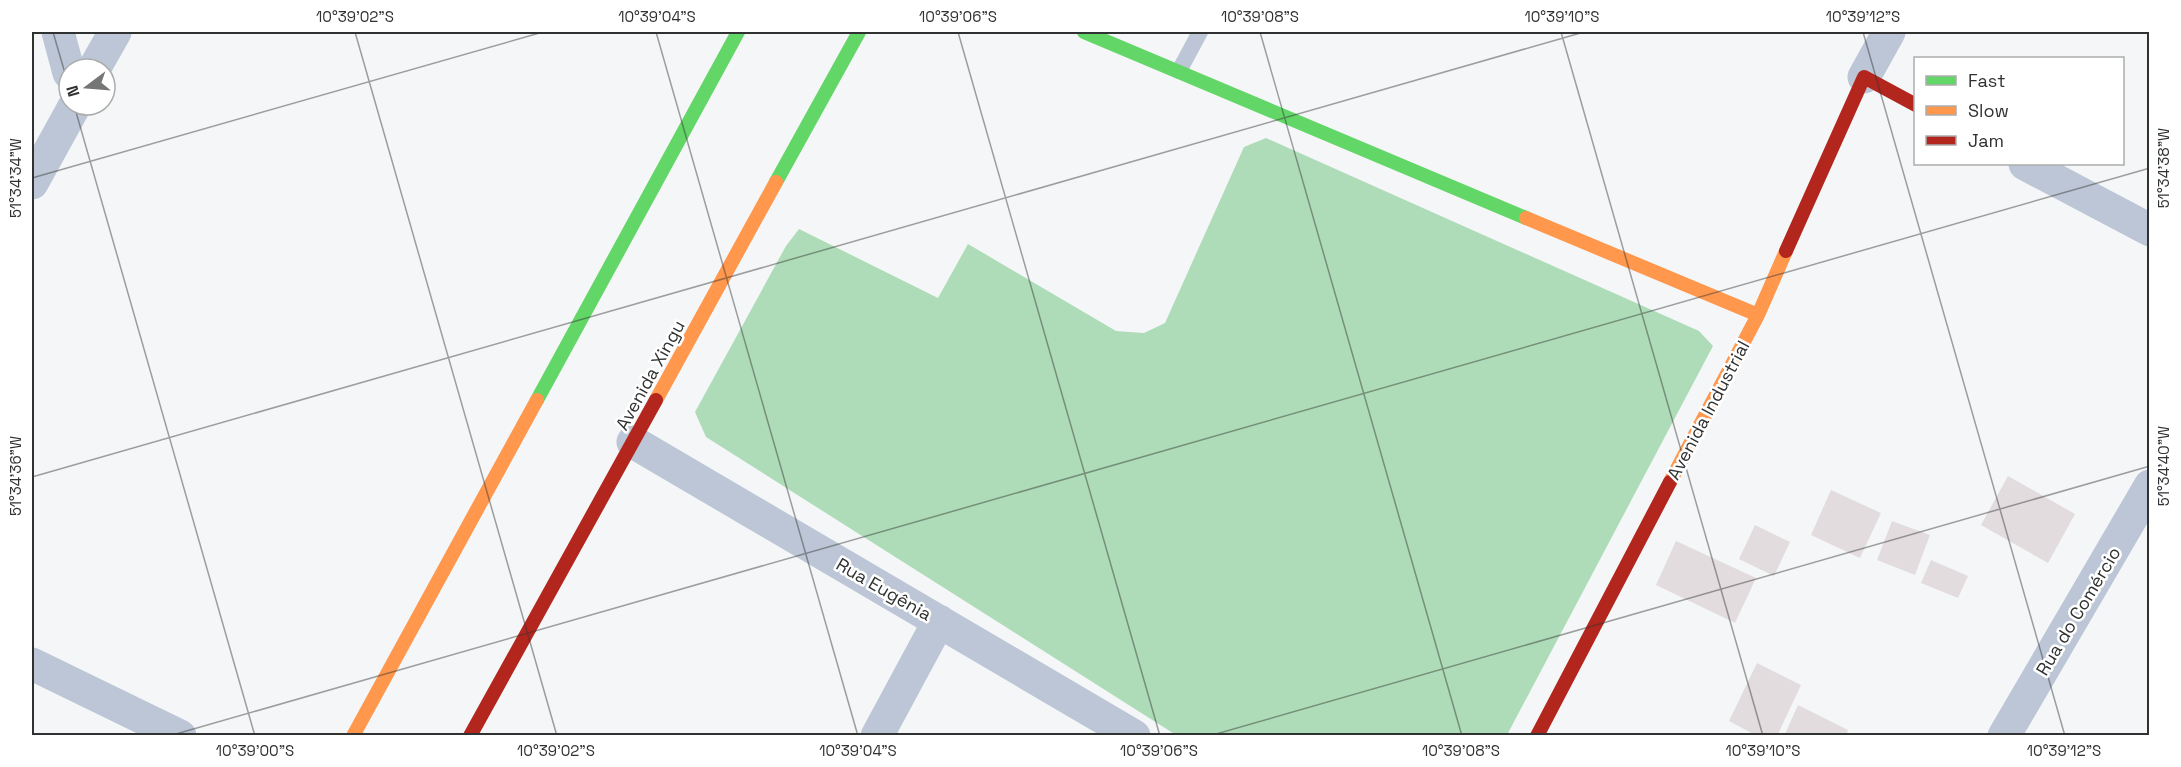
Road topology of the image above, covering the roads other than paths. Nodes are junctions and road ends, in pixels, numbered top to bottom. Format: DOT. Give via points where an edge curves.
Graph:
graph roads {
  1 [pos="58,32"];
  2 [pos="115,32"];
  3 [pos="738,32"];
  4 [pos="859,32"];
  5 [pos="1084,32"];
  6 [pos="1200,32"];
  7 [pos="1889,32"];
  8 [pos="65,57"];
  9 [pos="101,57"];
  10 [pos="1179,71"];
  11 [pos="1864,77"];
  12 [pos="1914,104"];
  13 [pos="68,117"];
  14 [pos="2027,165"];
  15 [pos="32,183"];
  16 [pos="2150,230"];
  17 [pos="1758,315"];
  18 [pos="633,442"];
  19 [pos="2150,486"];
  20 [pos="939,621"];
  21 [pos="32,664"];
  22 [pos="180,735"];
  23 [pos="353,735"];
  24 [pos="470,735"];
  25 [pos="877,735"];
  26 [pos="1134,735"];
  27 [pos="1537,735"];
  28 [pos="2004,735"];
  1 -- 8 [label="street"];
  2 -- 9 [label="street"];
  3 -- 23 [label="main road"];
  4 -- 18 [label="main road, Avenida Xingu"];
  5 -- 10 [label="main road"];
  6 -- 10 [label="lane"];
  7 -- 11 [label="street, Avenida Industrial"];
  10 -- 17 [label="main road"];
  11 -- 12 [label="main road"];
  11 -- 17 [label="main road, Avenida Industrial"];
  13 -- 15 [label="street"];
  14 -- 16 [label="street"];
  17 -- 27 [label="main road, Avenida Industrial"];
  18 -- 20 [label="street, Rua Eugênia"];
  18 -- 24 [label="main road, Avenida Xingu"];
  19 -- 28 [label="street, Rua do Comércio"];
  20 -- 25 [label="street"];
  20 -- 26 [label="street, Rua Eugênia"];
  21 -- 22 [label="street"];
}
